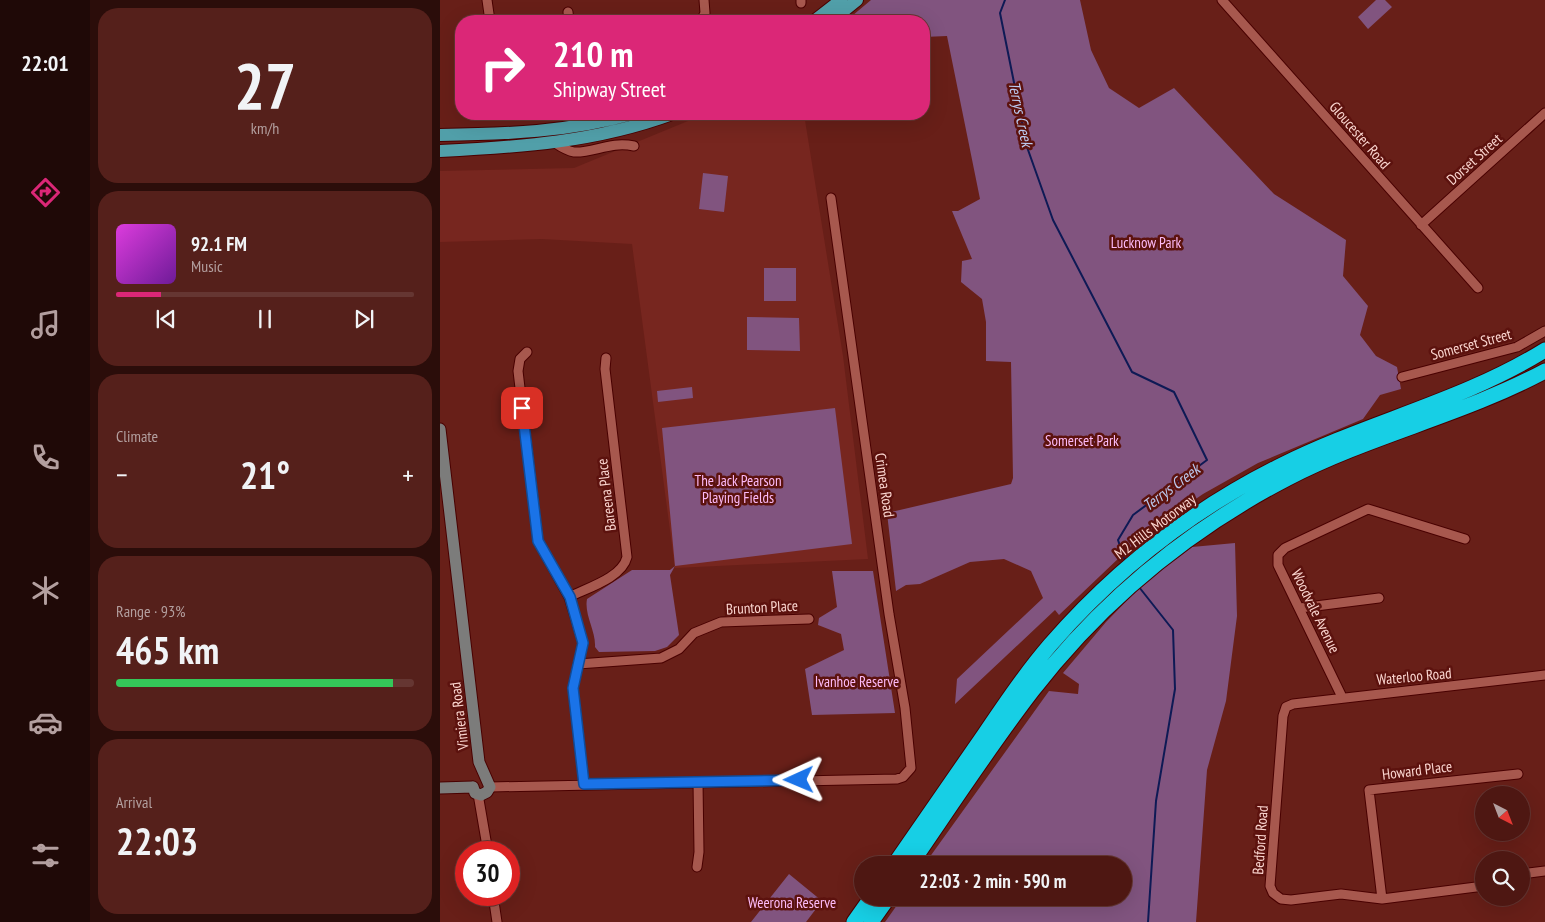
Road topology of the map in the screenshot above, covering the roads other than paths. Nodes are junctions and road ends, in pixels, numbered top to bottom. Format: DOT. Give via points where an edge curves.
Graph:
graph roads {
  1 [pos="487,0"];
  2 [pos="704,0"];
  3 [pos="841,0"];
  4 [pos="857,0"];
  5 [pos="1222,0"];
  6 [pos="489,15"];
  7 [pos="704,15"];
  8 [pos="822,15"];
  9 [pos="838,15"];
  10 [pos="1545,112"];
  11 [pos="610,120"];
  12 [pos="653,120"];
  13 [pos="440,135"];
  14 [pos="555,143"];
  15 [pos="634,146"];
  16 [pos="440,151"];
  17 [pos="831,198"];
  18 [pos="1421,225"];
  19 [pos="1478,288"];
  20 [pos="1545,331"];
  21 [pos="1545,350"];
  22 [pos="527,352"];
  23 [pos="606,358"];
  24 [pos="1545,371"];
  25 [pos="1402,377"];
  26 [pos="440,429"];
  27 [pos="1224,505"];
  28 [pos="1465,539"];
  29 [pos="570,597"];
  30 [pos="1379,598"];
  31 [pos="1300,608"];
  32 [pos="809,619"];
  33 [pos="578,664"];
  34 [pos="1545,676"];
  35 [pos="1342,697"];
  36 [pos="1286,707"];
  37 [pos="1518,774"];
  38 [pos="698,782"];
  39 [pos="584,784"];
  40 [pos="481,787"];
  41 [pos="440,788"];
  42 [pos="487,841"];
  43 [pos="900,856"];
  44 [pos="916,856"];
  45 [pos="697,867"];
  46 [pos="1545,871"];
  47 [pos="1530,873"];
  48 [pos="1475,887"];
  49 [pos="1382,899"];
  50 [pos="495,906"];
  51 [pos="865,906"];
  52 [pos="882,906"];
  53 [pos="497,922"];
  54 [pos="854,922"];
  55 [pos="871,922"];
  1 -- 6 [label="street"];
  2 -- 7 [label="street"];
  3 -- 8 [label="main road"];
  4 -- 9 [label="main road"];
  5 -- 18 [label="street, Gloucester Road"];
  10 -- 18 [label="street, Dorset Street"];
  11 -- 13 [label="main road" via="547,131"];
  12 -- 14 [label="main road"];
  14 -- 15 [label="street" via="575,152 610,144"];
  14 -- 16 [label="main road"];
  17 -- 38 [label="street, Crimea Road" via="912,763 908,774 897,778"];
  18 -- 19 [label="street, Gloucester Road"];
  20 -- 25 [label="street, Somerset Street" via="1516,347"];
  21 -- 27 [label="highway, M2 Hills Motorway" via="1472,388 1315,449"];
  22 -- 29 [label="street" via="520,359 518,371 538,541"];
  23 -- 29 [label="street, Bareena Place" via="627,557 618,572"];
  24 -- 27 [label="highway, M2 Hills Motorway" via="1455,412 1321,462"];
  26 -- 40 [label="street, Vimiera Road"];
  27 -- 43 [label="highway, M2 Hills Motorway" via="1180,525 1139,558 1085,607 1049,646"];
  27 -- 44 [label="highway, M2 Hills Motorway" via="1096,618 1032,691"];
  28 -- 31 [label="street, Woodvale Avenue" via="1368,509 1286,548 1278,555 1278,565"];
  29 -- 33 [label="street" via="583,643"];
  30 -- 31 [label="street"];
  31 -- 35 [label="street, Woodvale Avenue"];
  32 -- 33 [label="street, Brunton Place" via="721,622 694,633 679,649 661,658"];
  33 -- 39 [label="street" via="573,688"];
  34 -- 35 [label="street, Waterloo Road"];
  35 -- 36 [label="street, Waterloo Road"];
  36 -- 49 [label="street, Bedford Road" via="1270,886 1273,893 1281,899 1291,900 1341,894"];
  37 -- 49 [label="street, Howard Place" via="1369,790"];
  38 -- 39 [label="street"];
  38 -- 45 [label="street"];
  39 -- 40 [label="street"];
  40 -- 41 [label="street"];
  40 -- 42 [label="street, Vimiera Road"];
  46 -- 47 [label="street"];
  48 -- 49 [label="street"];
  50 -- 53 [label="street"];
  51 -- 54 [label="highway"];
  52 -- 55 [label="highway"];
}
